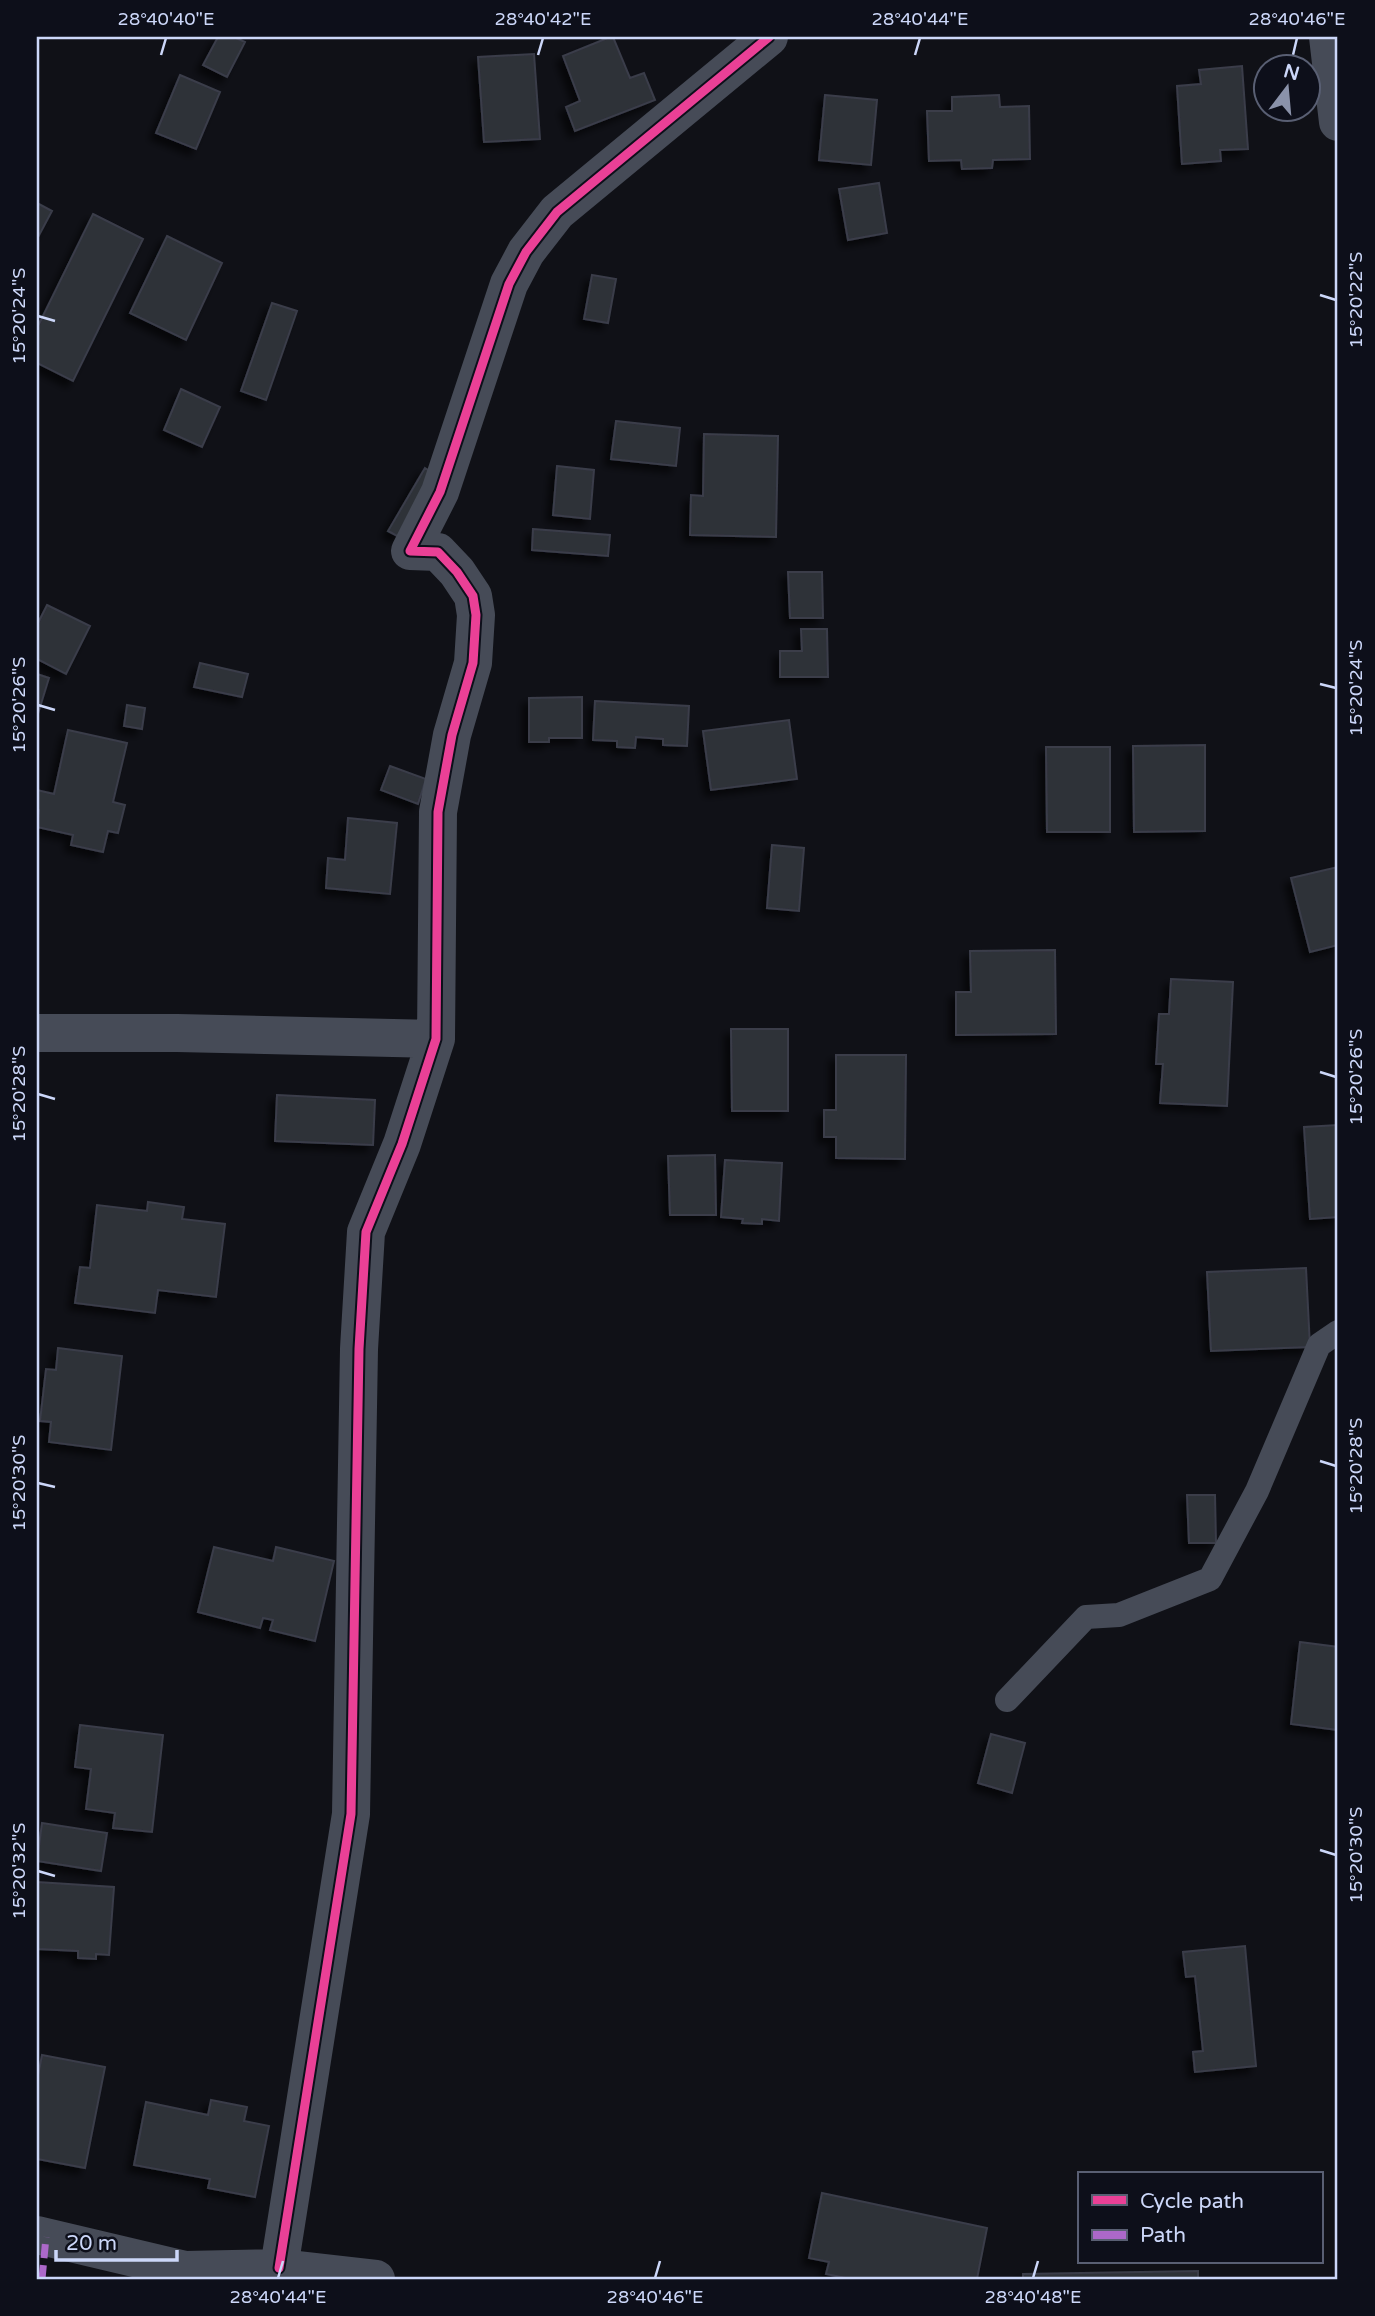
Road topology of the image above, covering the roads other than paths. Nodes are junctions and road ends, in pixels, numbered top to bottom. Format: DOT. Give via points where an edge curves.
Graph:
graph roads {
  1 [pos="769,37"];
  2 [pos="1328,37"];
  3 [pos="1338,122"];
  4 [pos="37,1032"];
  5 [pos="436,1039"];
  6 [pos="1338,1332"];
  7 [pos="1007,1700"];
  8 [pos="37,2235"];
  9 [pos="279,2268"];
  10 [pos="376,2279"];
  1 -- 5 [label="street" via="557,212 526,252 509,285 440,492 410,551 438,552 473,596 476,615 473,663 452,735 438,812"];
  2 -- 3 [label="street"];
  4 -- 5 [label="street"];
  5 -- 9 [label="street" via="402,1144 366,1232 359,1349 351,1814"];
  6 -- 7 [label="lane" via="1319,1345 1257,1491 1210,1579 1119,1615 1086,1617"];
  8 -- 9 [label="street" via="185,2270"];
  9 -- 10 [label="street"];
}
